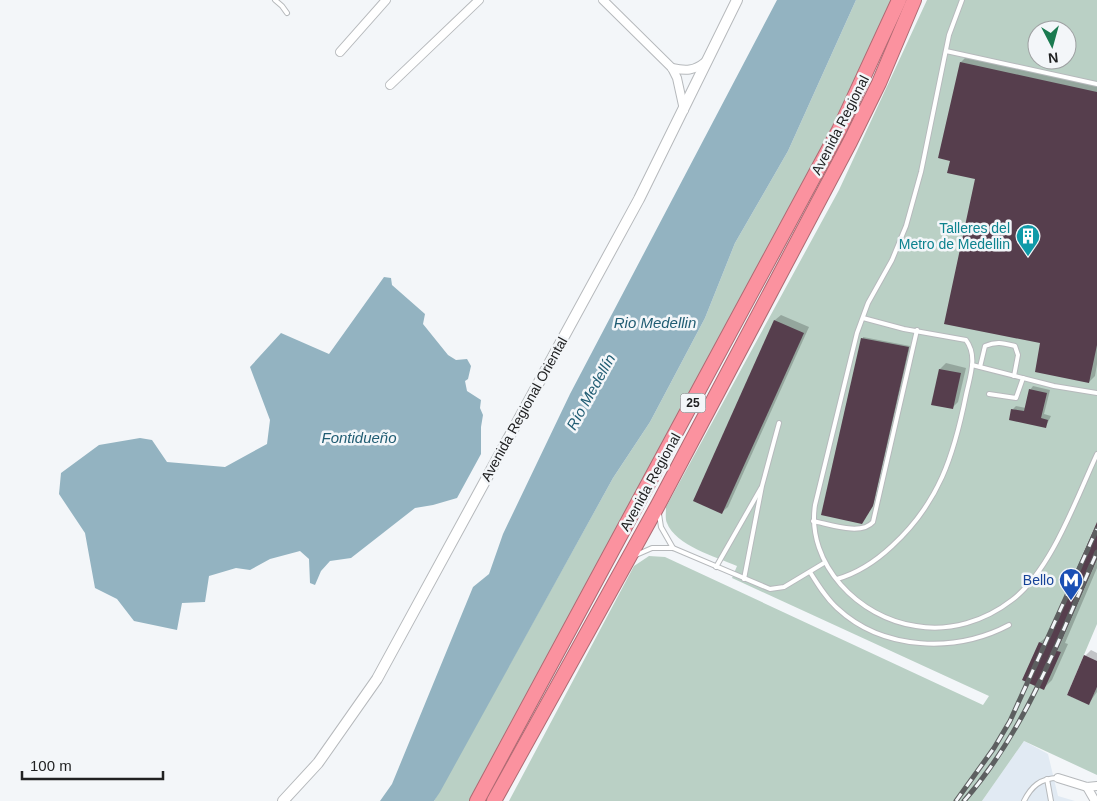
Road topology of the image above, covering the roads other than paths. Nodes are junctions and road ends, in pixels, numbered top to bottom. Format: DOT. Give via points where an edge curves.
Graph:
graph roads {
  1 [pos="274,0"];
  2 [pos="386,0"];
  3 [pos="479,0"];
  4 [pos="603,0"];
  5 [pos="737,0"];
  6 [pos="899,0"];
  7 [pos="914,0"];
  8 [pos="962,0"];
  9 [pos="287,13"];
  10 [pos="946,51"];
  11 [pos="340,52"];
  12 [pos="708,60"];
  13 [pos="672,68"];
  14 [pos="1097,84"];
  15 [pos="390,85"];
  16 [pos="684,110"];
  17 [pos="863,318"];
  18 [pos="917,330"];
  19 [pos="972,365"];
  20 [pos="980,367"];
  21 [pos="1014,376"];
  22 [pos="1023,378"];
  23 [pos="1097,393"];
  24 [pos="988,394"];
  25 [pos="779,423"];
  26 [pos="1097,454"];
  27 [pos="762,486"];
  28 [pos="658,505"];
  29 [pos="813,521"];
  30 [pos="673,548"];
  31 [pos="629,559"];
  32 [pos="824,563"];
  33 [pos="716,567"];
  34 [pos="810,572"];
  35 [pos="744,579"];
  36 [pos="837,579"];
  37 [pos="1009,625"];
  38 [pos="1058,778"];
  39 [pos="1047,779"];
  40 [pos="1097,786"];
  41 [pos="1088,787"];
  42 [pos="283,801"];
  43 [pos="477,801"];
  44 [pos="494,801"];
  45 [pos="1024,801"];
  46 [pos="1051,801"];
  47 [pos="1095,801"];
  1 -- 9 [label="lane"];
  2 -- 11 [label="street"];
  3 -- 15 [label="street"];
  4 -- 13 [label="street"];
  5 -- 12 [label="main road, Avenida Regional Oriental"];
  6 -- 43 [label="highway, Avenida Regional / 25" via="839,130"];
  7 -- 28 [label="highway, Avenida Regional / 25" via="850,142"];
  8 -- 10 [label="lane"];
  10 -- 14 [label="lane"];
  10 -- 17 [label="lane" via="906,226"];
  12 -- 13 [label="street" via="697,69"];
  12 -- 16 [label="main road, Avenida Regional Oriental"];
  13 -- 16 [label="street"];
  16 -- 42 [label="main road, Avenida Regional Oriental" via="639,199 377,679 318,763"];
  17 -- 18 [label="lane"];
  17 -- 29 [label="lane"];
  18 -- 19 [label="lane" via="966,340 973,349"];
  18 -- 29 [label="lane" via="873,522 859,530"];
  19 -- 20 [label="lane"];
  19 -- 36 [label="lane" via="957,437 944,476 918,521 865,568"];
  20 -- 21 [label="lane"];
  20 -- 21 [label="lane" via="985,346 996,342 1014,346 1018,355"];
  21 -- 22 [label="lane"];
  22 -- 23 [label="lane"];
  22 -- 24 [label="lane" via="1016,398"];
  25 -- 27 [label="lane"];
  26 -- 36 [label="lane" via="1040,572 1013,600 996,611 957,626 915,626 876,612 858,601"];
  27 -- 33 [label="lane"];
  27 -- 35 [label="lane"];
  28 -- 30 [label="lane" via="661,527"];
  28 -- 31 [label="highway, Avenida Regional / 25"];
  29 -- 32 [label="lane"];
  30 -- 31 [label="lane" via="652,548"];
  30 -- 33 [label="lane"];
  31 -- 44 [label="highway, Avenida Regional / 25"];
  32 -- 34 [label="lane"];
  32 -- 36 [label="lane"];
  33 -- 35 [label="lane"];
  34 -- 35 [label="lane" via="784,587 770,589"];
  34 -- 37 [label="lane" via="838,609 870,630 911,643 956,643"];
  38 -- 39 [label="lane"];
  38 -- 41 [label="street"];
  39 -- 45 [label="lane" via="1031,788"];
  39 -- 46 [label="lane"];
  40 -- 41 [label="street"];
  41 -- 47 [label="street"];
}
